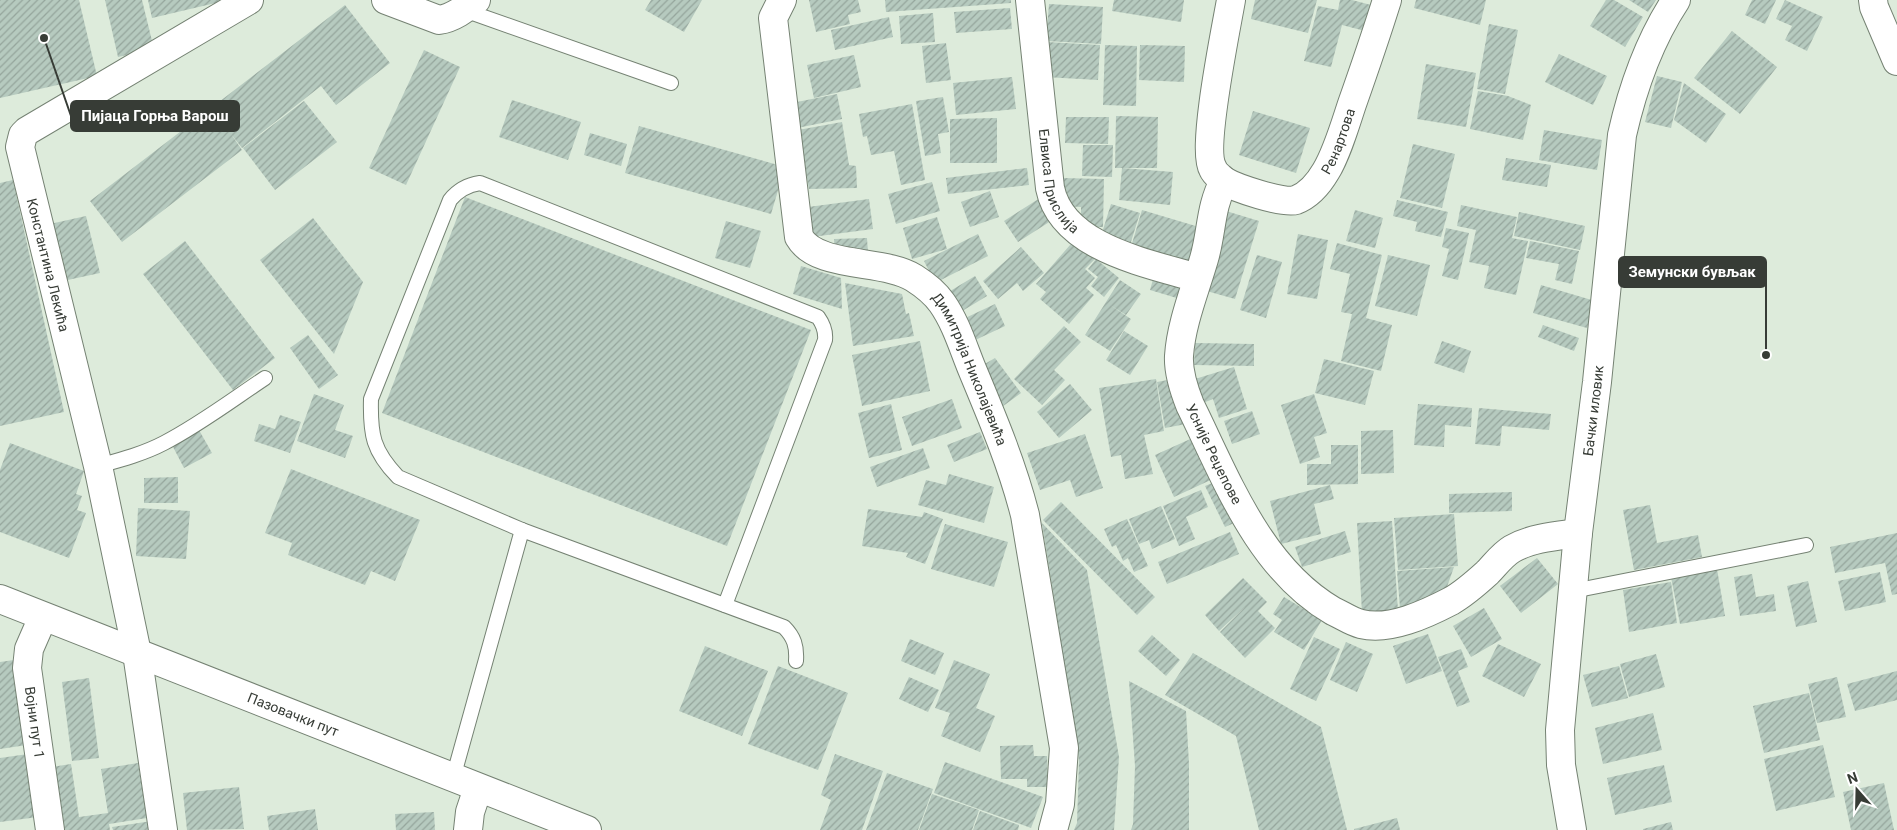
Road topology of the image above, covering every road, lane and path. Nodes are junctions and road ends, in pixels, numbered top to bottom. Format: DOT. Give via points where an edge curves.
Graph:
graph roads {
  1 [pos="249,0"];
  2 [pos="386,0"];
  3 [pos="782,0"];
  4 [pos="1030,0"];
  5 [pos="1231,0"];
  6 [pos="1388,0"];
  7 [pos="1676,0"];
  8 [pos="1873,0"];
  9 [pos="470,5"];
  10 [pos="1897,61"];
  11 [pos="671,83"];
  12 [pos="1224,181"];
  13 [pos="1198,278"];
  14 [pos="265,378"];
  15 [pos="98,466"];
  16 [pos="522,530"];
  17 [pos="1578,533"];
  18 [pos="1806,545"];
  19 [pos="1573,591"];
  20 [pos="0,599"];
  21 [pos="725,605"];
  22 [pos="43,617"];
  23 [pos="137,653"];
  24 [pos="796,661"];
  25 [pos="453,778"];
  26 [pos="478,788"];
  27 [pos="50,830"];
  28 [pos="163,830"];
  29 [pos="468,830"];
  30 [pos="587,830"];
  31 [pos="1053,830"];
  32 [pos="1572,830"];
  1 -- 15 [label="street, Константина Лекића" via="27,131 21,141 20,151"];
  2 -- 9 [label="street" via="439,20 447,19"];
  3 -- 31 [label="street, Димитрија Николајевића" via="773,18 803,244 824,256 902,271 936,297 955,327 1016,481 1026,515 1064,748 1060,804"];
  4 -- 13 [label="street, Елвиса Прислија" via="1050,188 1055,204 1068,222 1099,245 1121,255"];
  5 -- 12 [label="street" via="1211,132 1213,169"];
  6 -- 12 [label="street, Ренартова" via="1346,124 1327,170 1317,184 1296,200 1287,201 1234,187"];
  7 -- 17 [label="street, Бачки иловик" via="1650,45 1629,102 1622,135"];
  8 -- 10 [label="street"];
  9 -- 11 [label="lane"];
  12 -- 13 [label="street, Усније Реџепове" via="1216,196"];
  13 -- 17 [label="street, Усније Реџепове" via="1179,358 1184,390 1239,505 1274,560 1323,605 1360,624 1382,625 1403,620 1438,607 1467,591 1511,549"];
  14 -- 15 [label="lane" via="163,444"];
  15 -- 23 [label="street, Константина Лекића"];
  16 -- 21 [label="lane"];
  16 -- 21 [label="lane" via="398,477 383,461 370,423 371,399 450,200 470,185 480,183 818,317 822,322 825,340"];
  16 -- 25 [label="lane"];
  17 -- 19 [label="street, Бачки иловик"];
  18 -- 19 [label="lane"];
  19 -- 32 [label="street, Бачки иловик" via="1560,730 1561,765"];
  20 -- 22 [label="street, Пазовачки пут"];
  21 -- 24 [label="lane" via="784,627 794,641"];
  22 -- 23 [label="street, Пазовачки пут"];
  22 -- 27 [label="street, Војни пут 1" via="29,649 27,668"];
  23 -- 25 [label="street, Пазовачки пут"];
  23 -- 28 [label="street, Константина Лекића"];
  25 -- 26 [label="street, Пазовачки пут"];
  26 -- 29 [label="street"];
  26 -- 30 [label="street, Пазовачки пут"];
}
